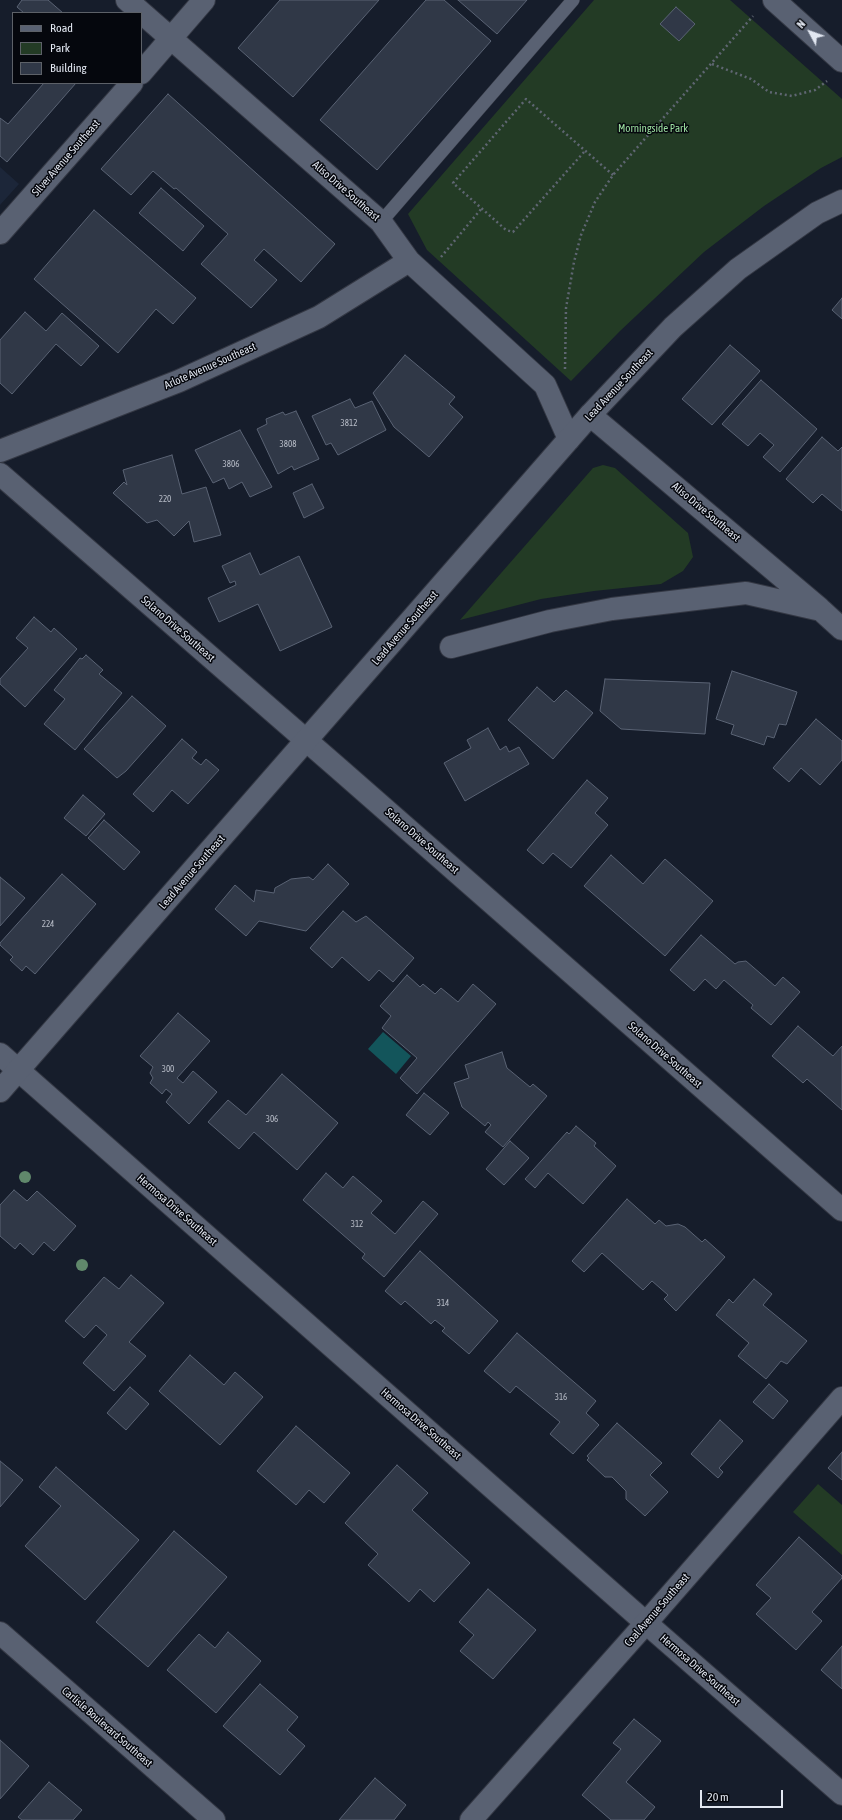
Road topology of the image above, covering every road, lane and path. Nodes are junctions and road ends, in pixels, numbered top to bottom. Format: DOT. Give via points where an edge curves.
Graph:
graph roads {
  1 [pos="127,0"];
  2 [pos="204,0"];
  3 [pos="573,0"];
  4 [pos="774,0"];
  5 [pos="141,12"];
  6 [pos="142,13"];
  7 [pos="753,16"];
  8 [pos="171,39"];
  9 [pos="842,61"];
  10 [pos="712,64"];
  11 [pos="142,72"];
  12 [pos="828,80"];
  13 [pos="131,84"];
  14 [pos="584,152"];
  15 [pos="613,175"];
  16 [pos="842,200"];
  17 [pos="482,208"];
  18 [pos="381,222"];
  19 [pos="0,233"];
  20 [pos="440,257"];
  21 [pos="409,261"];
  22 [pos="564,370"];
  23 [pos="590,415"];
  24 [pos="569,439"];
  25 [pos="0,450"];
  26 [pos="0,474"];
  27 [pos="821,610"];
  28 [pos="842,629"];
  29 [pos="451,647"];
  30 [pos="306,740"];
  31 [pos="0,1054"];
  32 [pos="18,1070"];
  33 [pos="0,1091"];
  34 [pos="842,1210"];
  35 [pos="842,1398"];
  36 [pos="646,1623"];
  37 [pos="0,1633"];
  38 [pos="842,1794"];
  39 [pos="214,1820"];
  40 [pos="471,1820"];
  1 -- 5 [label="street, Aliso Drive Southeast"];
  2 -- 8 [label="street"];
  3 -- 18 [label="lane"];
  4 -- 9 [label="street"];
  6 -- 8 [label="street, Aliso Drive Southeast"];
  7 -- 10 [label="path"];
  8 -- 11 [label="street"];
  8 -- 18 [label="street, Aliso Drive Southeast"];
  10 -- 12 [label="path" via="751,79 769,92 792,96 815,90"];
  10 -- 15 [label="path"];
  13 -- 19 [label="street, Silver Avenue Southeast"];
  14 -- 15 [label="path"];
  14 -- 17 [label="path" via="513,232 506,230"];
  14 -- 17 [label="path" via="526,99 453,183"];
  15 -- 22 [label="path" via="595,202 581,234 566,308"];
  16 -- 23 [label="street, Lead Avenue Southeast" via="817,214 738,269 673,327"];
  17 -- 20 [label="path"];
  18 -- 21 [label="street, Aliso Drive Southeast"];
  21 -- 24 [label="street, Aliso Drive Southeast" via="545,385"];
  21 -- 25 [label="street, Arlote Avenue Southeast" via="319,317 179,381"];
  23 -- 24 [label="street, Lead Avenue Southeast"];
  23 -- 27 [label="street, Aliso Drive Southeast"];
  24 -- 30 [label="street, Lead Avenue Southeast"];
  26 -- 30 [label="street, Solano Drive Southeast"];
  27 -- 28 [label="street, Aliso Drive Southeast"];
  27 -- 29 [label="street, Aliso Drive Southeast" via="746,593 612,610 550,621"];
  30 -- 32 [label="street, Lead Avenue Southeast"];
  30 -- 34 [label="street, Solano Drive Southeast"];
  31 -- 32 [label="street, Hermosa Drive Southeast"];
  32 -- 33 [label="street, Lead Avenue Southeast"];
  32 -- 36 [label="street, Hermosa Drive Southeast"];
  35 -- 36 [label="street, Coal Avenue Southeast"];
  36 -- 38 [label="street, Hermosa Drive Southeast"];
  36 -- 40 [label="street, Coal Avenue Southeast"];
  37 -- 39 [label="street, Carlisle Boulevard Southeast"];
}
